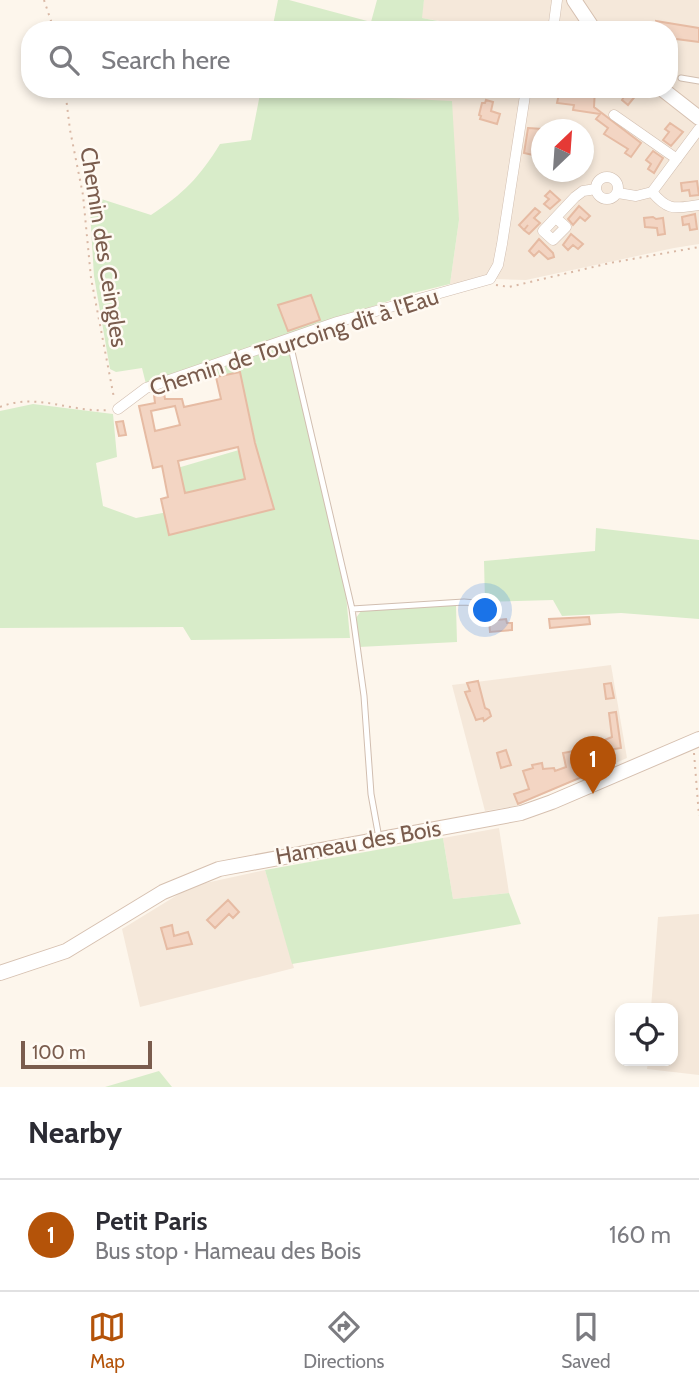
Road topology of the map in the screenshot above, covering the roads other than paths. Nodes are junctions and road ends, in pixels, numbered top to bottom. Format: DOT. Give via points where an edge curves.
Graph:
graph roads {
  1 [pos="557,0"];
  2 [pos="574,0"];
  3 [pos="583,0"];
  4 [pos="554,21"];
  5 [pos="588,21"];
  6 [pos="596,21"];
  7 [pos="699,81"];
  8 [pos="678,82"];
  9 [pos="678,85"];
  10 [pos="525,98"];
  11 [pos="673,98"];
  12 [pos="699,108"];
  13 [pos="614,114"];
  14 [pos="699,118"];
  15 [pos="699,129"];
  16 [pos="677,159"];
  17 [pos="596,189"];
  18 [pos="652,192"];
  19 [pos="618,193"];
  20 [pos="699,205"];
  21 [pos="556,218"];
  22 [pos="289,339"];
  23 [pos="118,409"];
  24 [pos="352,609"];
  25 [pos="485,609"];
  26 [pos="696,740"];
  27 [pos="379,839"];
  28 [pos="0,972"];
  1 -- 4 [label="street"];
  2 -- 5 [label="street"];
  3 -- 6 [label="street"];
  7 -- 8 [label="lane"];
  9 -- 12 [label="street"];
  10 -- 22 [label="street, Chemin de Tourcoing dit à l'Eau" via="498,265 490,279"];
  11 -- 14 [label="street"];
  13 -- 16 [label="street"];
  15 -- 16 [label="street"];
  16 -- 18 [label="street"];
  17 -- 19 [label="street" via="605,199"];
  17 -- 19 [label="street" via="601,179 608,177 617,183"];
  17 -- 21 [label="street" via="579,194"];
  18 -- 19 [label="street" via="636,196"];
  18 -- 20 [label="street" via="670,208"];
  22 -- 23 [label="street, Chemin de Tourcoing dit à l'Eau" via="146,388"];
  22 -- 24 [label="lane"];
  24 -- 25 [label="lane" via="464,602"];
  24 -- 27 [label="lane"];
  26 -- 27 [label="street, Hameau des Bois" via="532,809"];
  27 -- 28 [label="street, Hameau des Bois" via="204,874 163,892 81,944"];
}
